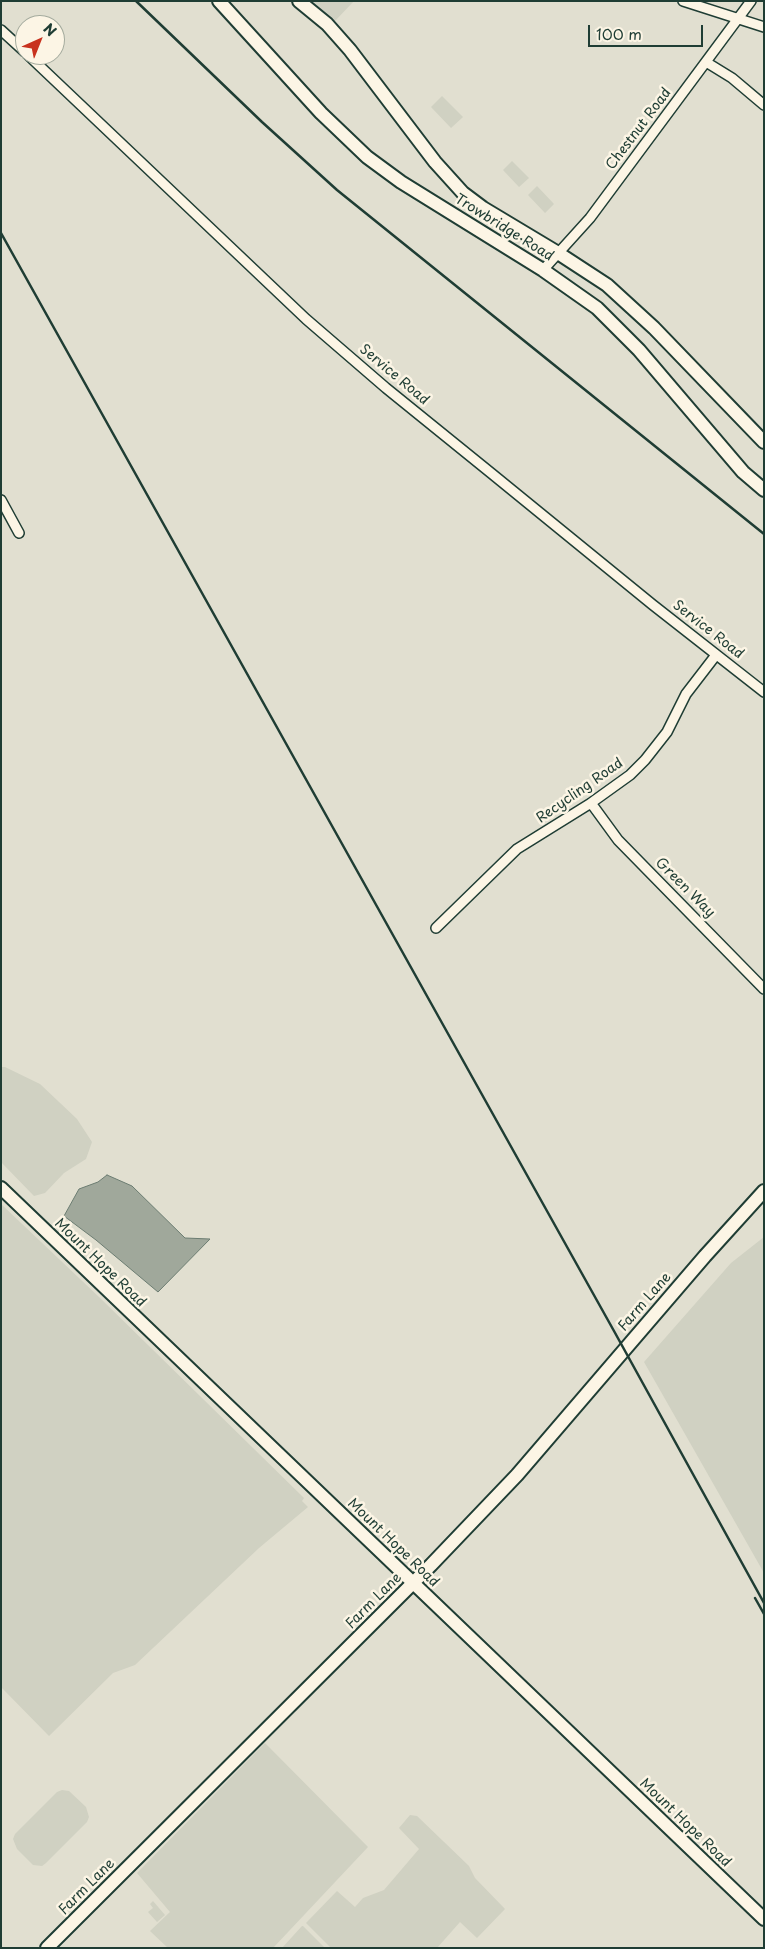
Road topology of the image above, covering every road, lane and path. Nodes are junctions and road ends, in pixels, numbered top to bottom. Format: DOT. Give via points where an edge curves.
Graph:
graph roads {
  1 [pos="219,1"];
  2 [pos="299,1"];
  3 [pos="683,1"];
  4 [pos="751,1"];
  5 [pos="738,19"];
  6 [pos="764,27"];
  7 [pos="1,30"];
  8 [pos="15,43"];
  9 [pos="706,62"];
  10 [pos="38,65"];
  11 [pos="764,106"];
  12 [pos="558,253"];
  13 [pos="543,270"];
  14 [pos="764,442"];
  15 [pos="763,487"];
  16 [pos="1,500"];
  17 [pos="19,533"];
  18 [pos="716,654"];
  19 [pos="764,692"];
  20 [pos="591,803"];
  21 [pos="436,928"];
  22 [pos="764,989"];
  23 [pos="1,1188"];
  24 [pos="764,1191"];
  25 [pos="413,1583"];
  26 [pos="764,1919"];
  27 [pos="47,1948"];
  1 -- 13 [label="street, Trowbridge Road" via="321,113 367,156 402,182"];
  2 -- 12 [label="street, Trowbridge Road" via="327,24 350,50 435,162 464,193"];
  3 -- 5 [label="street"];
  4 -- 5 [label="street, Chestnut Road"];
  5 -- 6 [label="street"];
  5 -- 9 [label="street, Chestnut Road"];
  7 -- 8 [label="street, Service Road"];
  9 -- 11 [label="street" via="732,78"];
  9 -- 12 [label="street, Chestnut Road" via="590,218"];
  10 -- 18 [label="street, Service Road" via="306,319 401,400"];
  12 -- 13 [label="street, Chestnut Road"];
  12 -- 14 [label="street, Trowbridge Road" via="630,304"];
  13 -- 15 [label="street, Trowbridge Road" via="582,296 619,328 735,464"];
  16 -- 17 [label="street"];
  18 -- 19 [label="street, Service Road"];
  18 -- 20 [label="street, Recycling Road" via="686,694 667,732 645,760"];
  20 -- 21 [label="street, Recycling Road" via="517,849"];
  20 -- 22 [label="street, Green Way" via="618,840"];
  23 -- 25 [label="street, Mount Hope Road"];
  24 -- 25 [label="street, Farm Lane" via="517,1475"];
  25 -- 26 [label="street, Mount Hope Road"];
  25 -- 27 [label="street, Farm Lane"];
}
